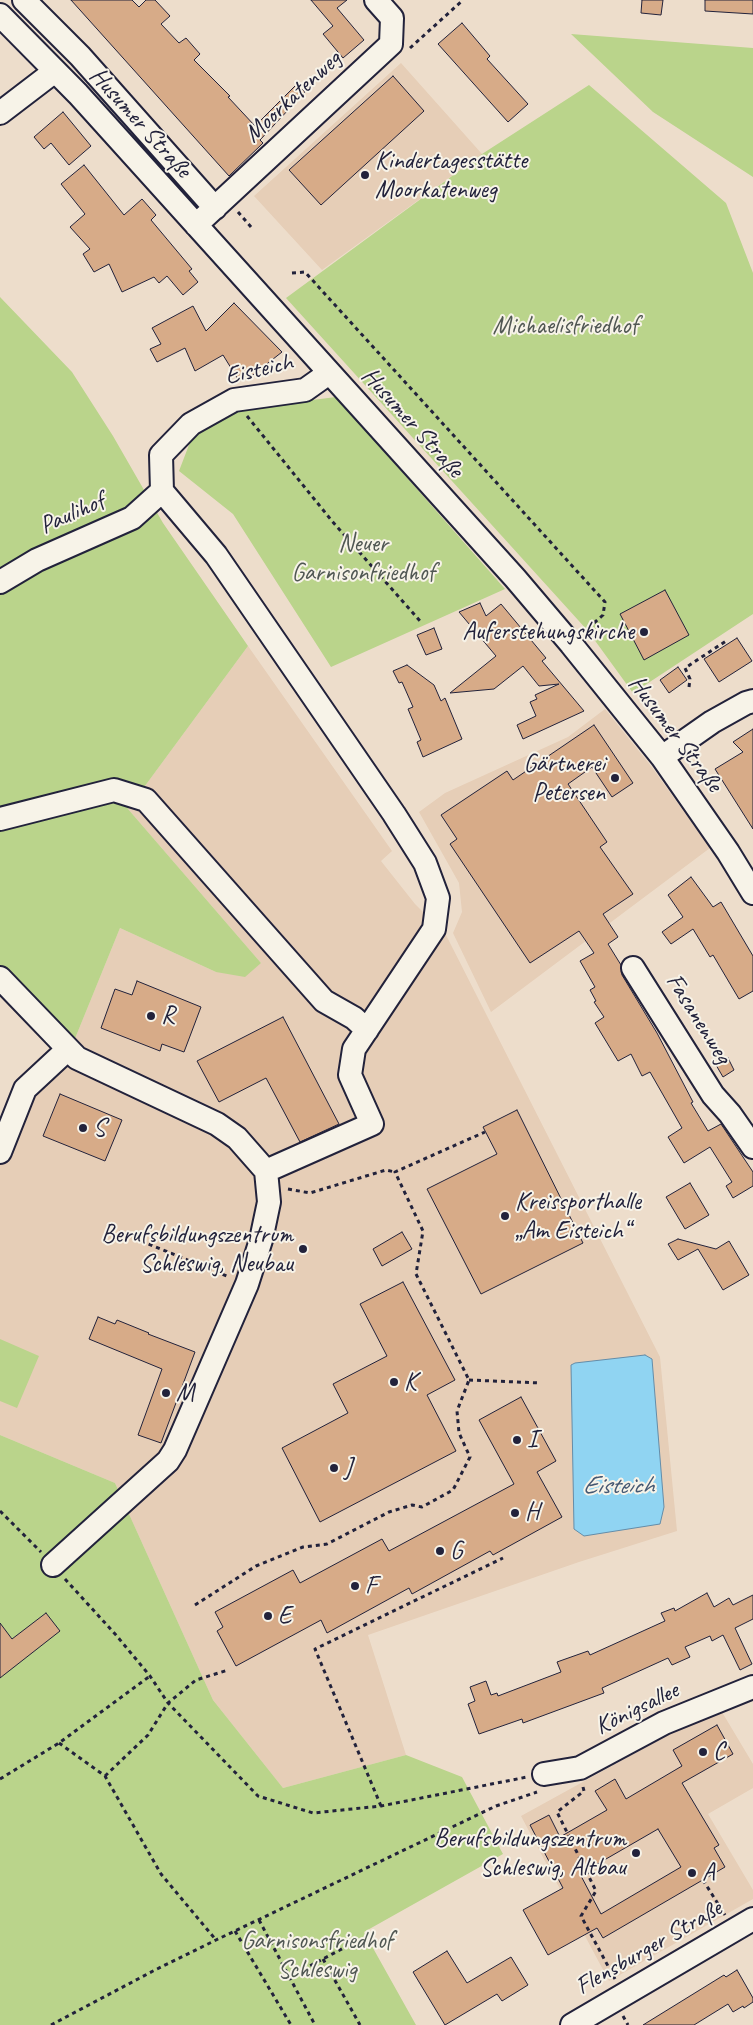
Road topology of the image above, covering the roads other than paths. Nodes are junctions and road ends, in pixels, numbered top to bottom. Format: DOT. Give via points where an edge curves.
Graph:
graph roads {
  1 [pos="24,0"];
  2 [pos="376,0"];
  3 [pos="0,16"];
  4 [pos="55,71"];
  5 [pos="0,113"];
  6 [pos="224,208"];
  7 [pos="196,225"];
  8 [pos="329,373"];
  9 [pos="162,491"];
  10 [pos="0,582"];
  11 [pos="753,701"];
  12 [pos="662,757"];
  13 [pos="0,818"];
  14 [pos="753,893"];
  15 [pos="633,968"];
  16 [pos="0,978"];
  17 [pos="367,1030"];
  18 [pos="72,1054"];
  19 [pos="753,1148"];
  20 [pos="0,1152"];
  21 [pos="266,1172"];
  22 [pos="53,1565"];
  23 [pos="753,1687"];
  24 [pos="544,1774"];
  25 [pos="744,1924"];
  26 [pos="572,2025"];
  1 -- 6 [label="street, Husumer Straße"];
  2 -- 6 [label="street, Moorkatenweg" via="392,18 391,44"];
  3 -- 4 [label="street, Husumer Straße"];
  4 -- 5 [label="street"];
  4 -- 7 [label="street, Husumer Straße"];
  6 -- 7 [label="street, Moorkatenweg"];
  7 -- 8 [label="street, Husumer Straße"];
  8 -- 9 [label="street, Eisteich" via="306,390 234,400 191,424 161,455"];
  8 -- 12 [label="street, Husumer Straße" via="515,578"];
  9 -- 10 [label="street, Paulihof" via="132,518 38,560"];
  9 -- 17 [label="street" via="216,556 425,862 438,898 434,929"];
  11 -- 12 [label="street" via="712,722"];
  12 -- 14 [label="street, Husumer Straße"];
  13 -- 17 [label="street" via="114,790 146,800 324,1001 354,1018"];
  15 -- 19 [label="street, Fasanenweg" via="713,1095"];
  16 -- 18 [label="street"];
  17 -- 21 [label="street" via="354,1049 350,1075 372,1124"];
  18 -- 20 [label="street" via="25,1090"];
  18 -- 21 [label="street" via="216,1124 237,1138"];
  21 -- 22 [label="street" via="269,1202 247,1284 175,1450"];
  23 -- 24 [label="street, Königsallee" via="664,1723 580,1768"];
  25 -- 26 [label="street, Flensburger Straße"];
}
